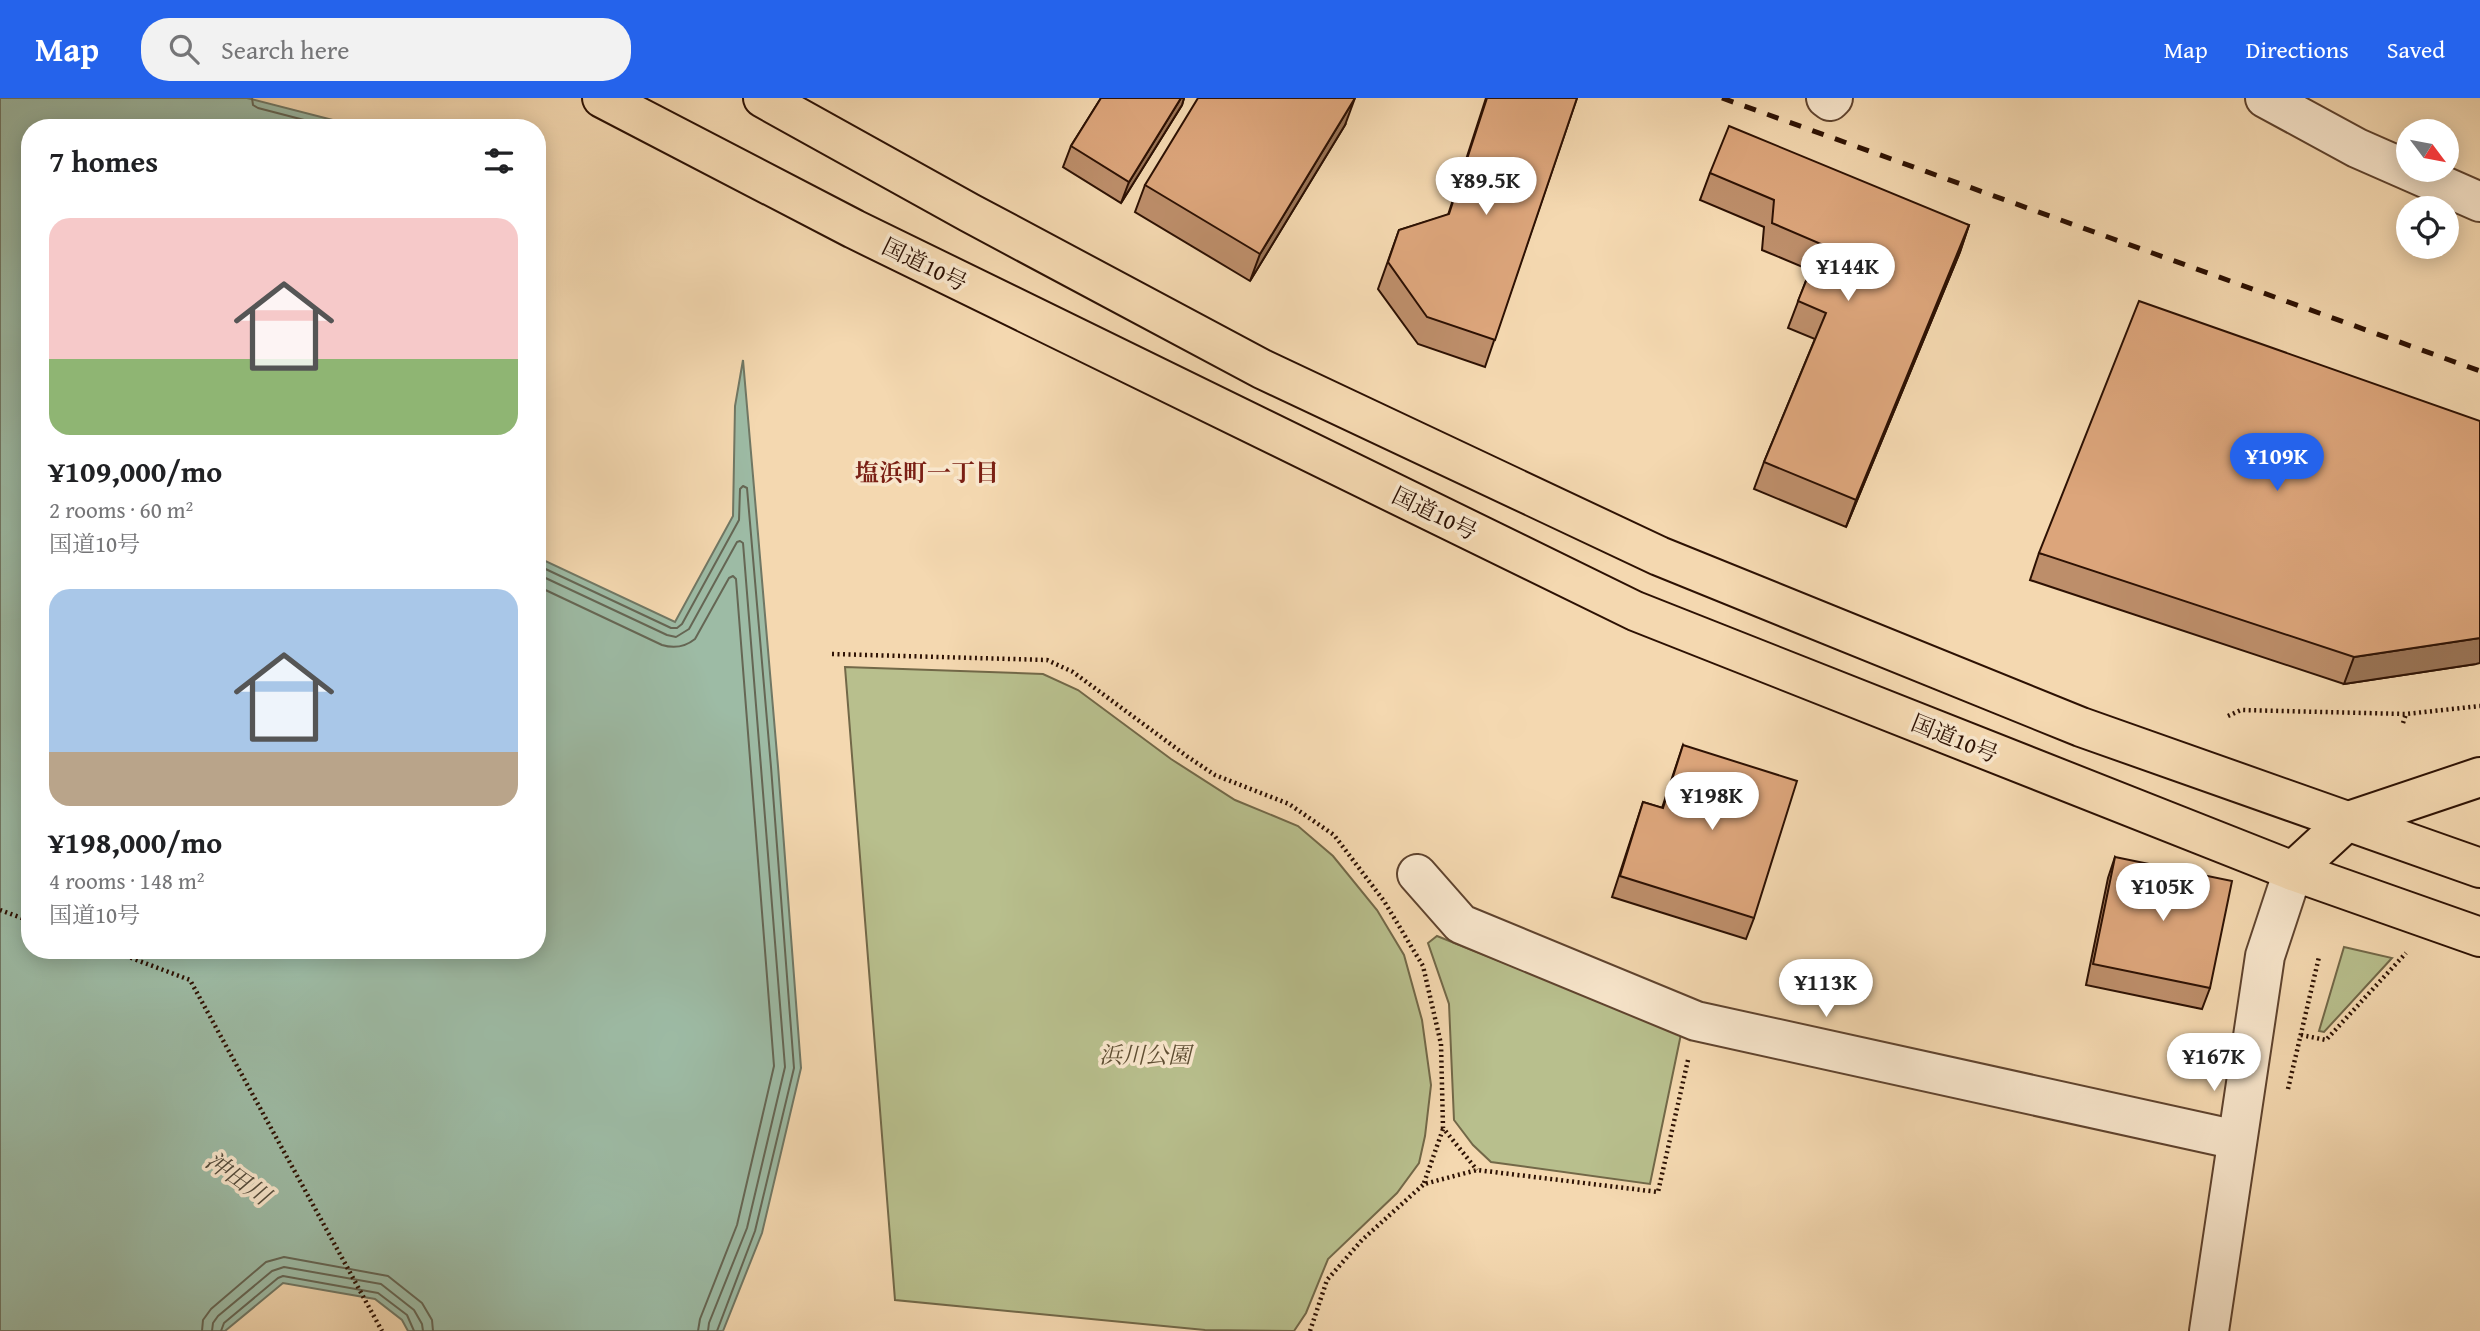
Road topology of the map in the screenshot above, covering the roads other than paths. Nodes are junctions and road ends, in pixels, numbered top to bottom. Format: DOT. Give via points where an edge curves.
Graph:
graph roads {
  1 [pos="602,98"];
  2 [pos="763,98"];
  3 [pos="1826,98"];
  4 [pos="1833,98"];
  5 [pos="2265,98"];
  6 [pos="2480,202"];
  7 [pos="2480,777"];
  8 [pos="2346,822"];
  9 [pos="2480,868"];
  10 [pos="2293,872"];
  11 [pos="1417,874"];
  12 [pos="2480,937"];
  13 [pos="2238,1140"];
  14 [pos="2208,1331"];
  1 -- 10 [label="main road, 国道10号" via="866,235 1635,611"];
  2 -- 8 [label="main road" via="1262,369 1659,556 2081,727"];
  3 -- 4 [label="street"];
  5 -- 6 [label="street" via="2357,148"];
  7 -- 8 [label="main road"];
  8 -- 9 [label="main road"];
  8 -- 10 [label="main road"];
  10 -- 12 [label="main road, 国道10号"];
  10 -- 13 [label="street" via="2265,956"];
  11 -- 13 [label="street" via="1461,924 1696,1021"];
  13 -- 14 [label="street"];
}
